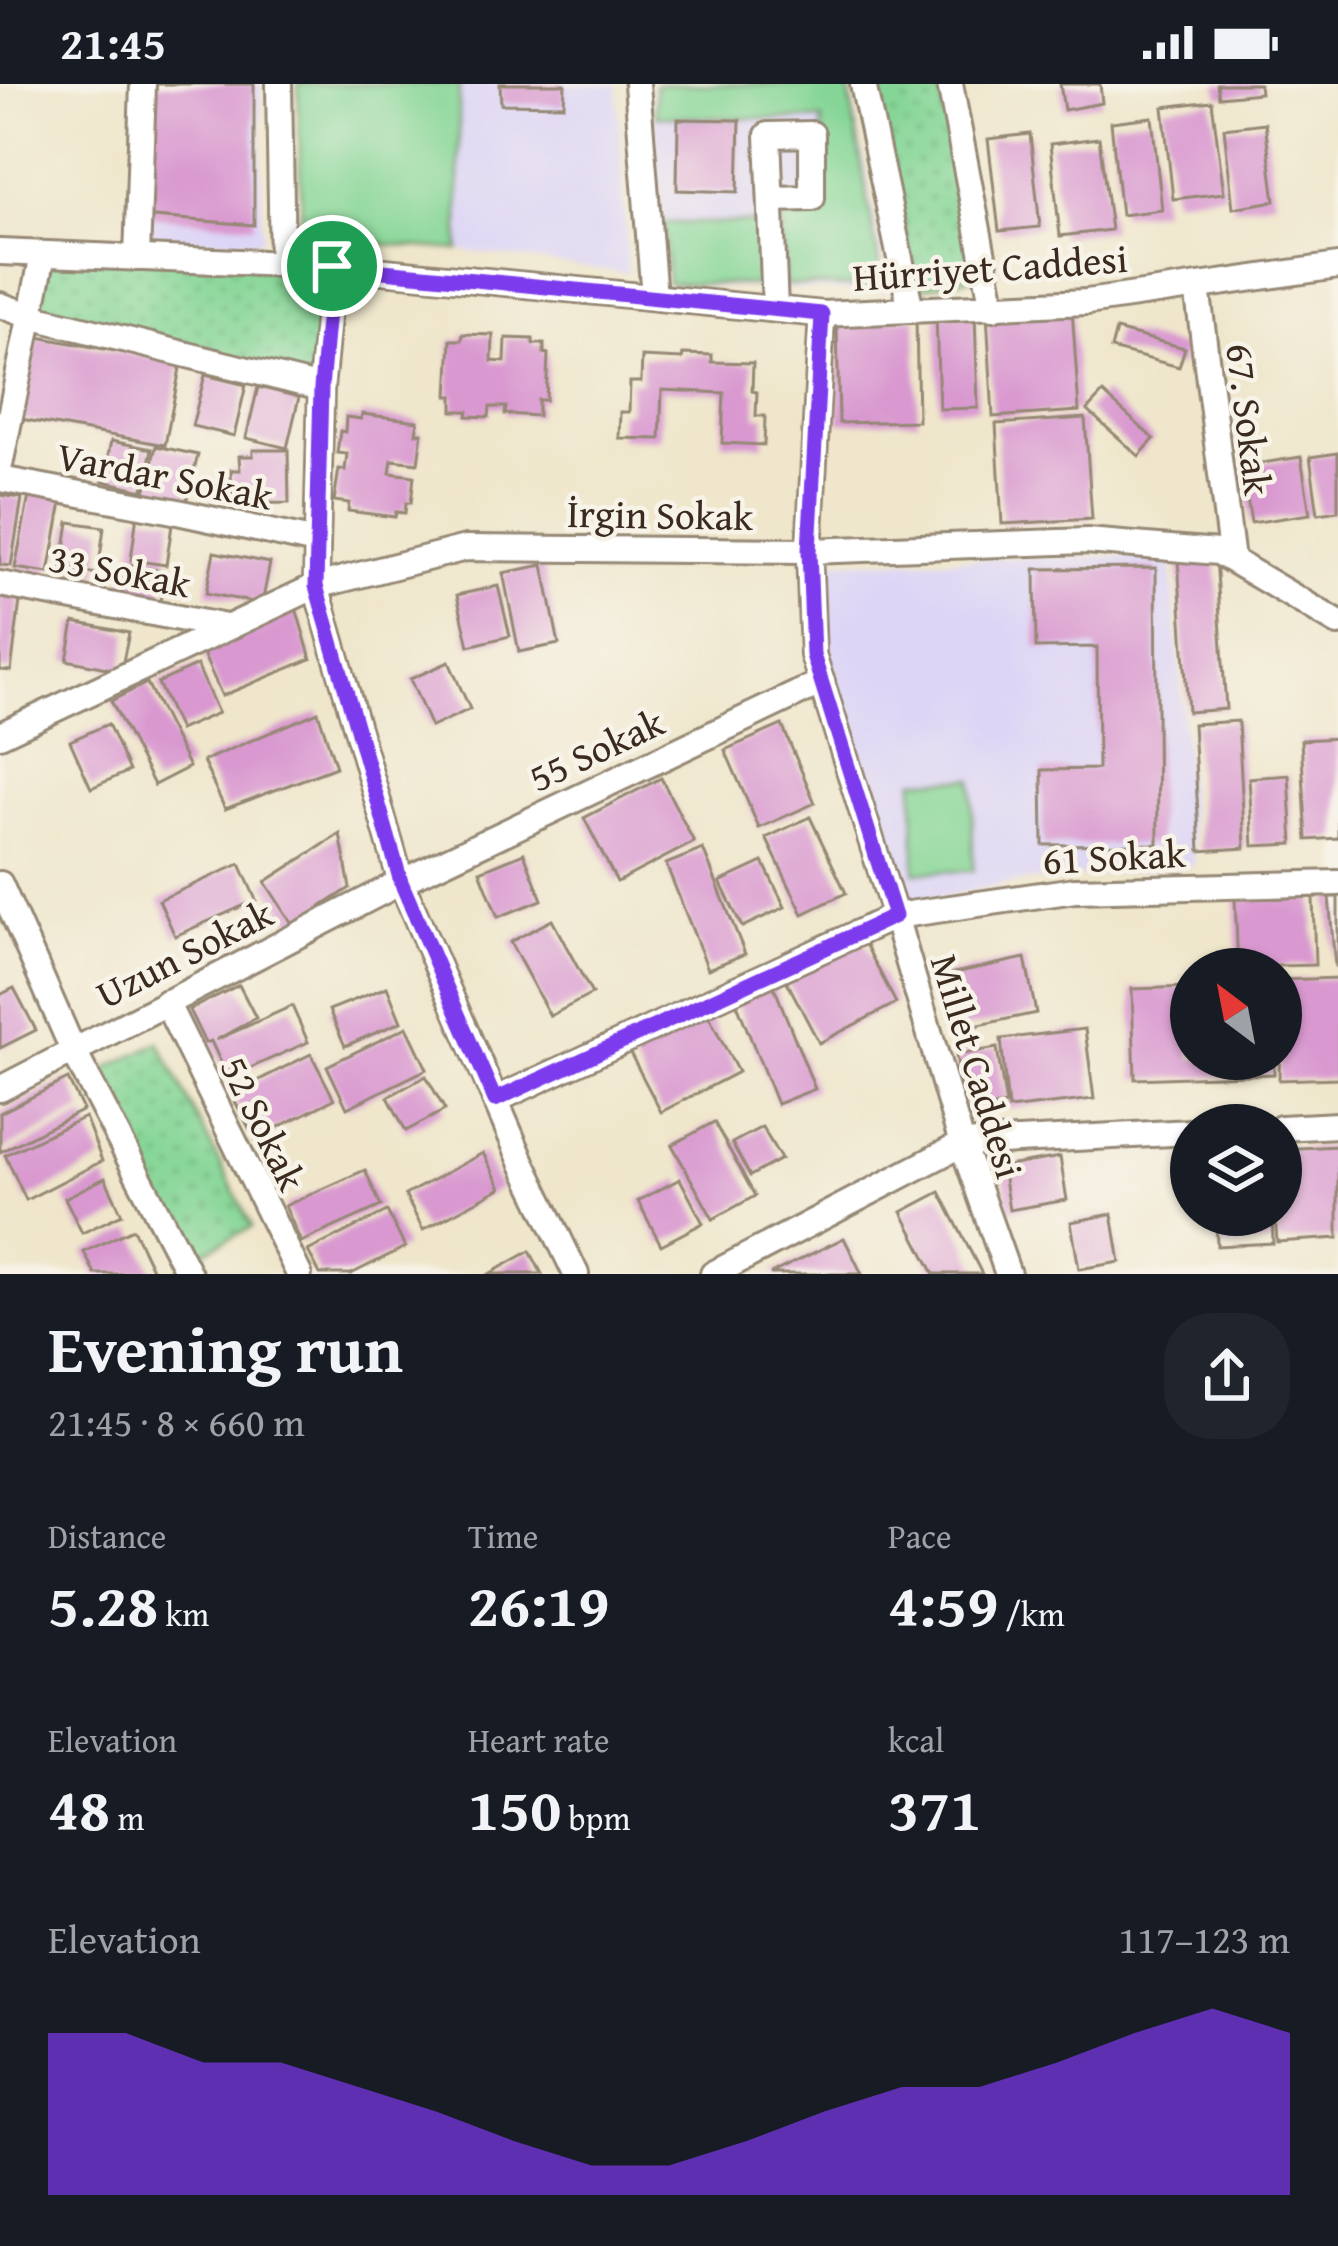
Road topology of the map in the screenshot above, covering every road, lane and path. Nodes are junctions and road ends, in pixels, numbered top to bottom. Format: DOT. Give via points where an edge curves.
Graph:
graph roads {
  1 [pos="143,84"];
  2 [pos="279,84"];
  3 [pos="637,84"];
  4 [pos="863,84"];
  5 [pos="950,84"];
  6 [pos="784,199"];
  7 [pos="0,252"];
  8 [pos="43,255"];
  9 [pos="137,258"];
  10 [pos="282,265"];
  11 [pos="332,266"];
  12 [pos="1338,266"];
  13 [pos="1197,287"];
  14 [pos="654,297"];
  15 [pos="0,305"];
  16 [pos="993,308"];
  17 [pos="775,309"];
  18 [pos="911,310"];
  19 [pos="822,314"];
  20 [pos="30,316"];
  21 [pos="321,388"];
  22 [pos="0,465"];
  23 [pos="0,479"];
  24 [pos="316,542"];
  25 [pos="809,551"];
  26 [pos="1232,560"];
  27 [pos="0,584"];
  28 [pos="316,586"];
  29 [pos="1338,623"];
  30 [pos="226,627"];
  31 [pos="821,682"];
  32 [pos="0,735"];
  33 [pos="401,882"];
  34 [pos="1338,883"];
  35 [pos="2,897"];
  36 [pos="895,916"];
  37 [pos="166,1002"];
  38 [pos="73,1049"];
  39 [pos="0,1089"];
  40 [pos="495,1100"];
  41 [pos="1338,1125"];
  42 [pos="1302,1127"];
  43 [pos="1170,1133"];
  44 [pos="962,1144"];
  45 [pos="189,1274"];
  46 [pos="299,1274"];
  47 [pos="576,1274"];
  48 [pos="713,1274"];
  49 [pos="1008,1274"];
  1 -- 9 [label="street"];
  2 -- 10 [label="street"];
  3 -- 14 [label="street"];
  4 -- 18 [label="street"];
  5 -- 16 [label="street"];
  6 -- 6 [label="street" via="768,134 812,134 812,198"];
  6 -- 17 [label="street"];
  7 -- 8 [label="street, Hürriyet Caddesi"];
  8 -- 9 [label="street, Hürriyet Caddesi"];
  8 -- 20 [label="street"];
  9 -- 10 [label="street, Hürriyet Caddesi"];
  10 -- 11 [label="street, Hürriyet Caddesi"];
  11 -- 14 [label="street, Hürriyet Caddesi"];
  11 -- 21 [label="street"];
  12 -- 13 [label="street, Hürriyet Caddesi"];
  13 -- 16 [label="street, Hürriyet Caddesi"];
  13 -- 26 [label="street, 67. Sokak"];
  14 -- 17 [label="street, Hürriyet Caddesi"];
  15 -- 20 [label="street"];
  16 -- 18 [label="street, Hürriyet Caddesi"];
  17 -- 19 [label="street, Hürriyet Caddesi"];
  18 -- 19 [label="street, Hürriyet Caddesi"];
  19 -- 25 [label="street, Millet Caddesi"];
  20 -- 21 [label="street"];
  20 -- 22 [label="street"];
  21 -- 24 [label="street"];
  23 -- 24 [label="street, Vardar Sokak"];
  24 -- 28 [label="street"];
  25 -- 26 [label="street, İrgin Sokak" via="1087,542 1218,552"];
  25 -- 28 [label="street, İrgin Sokak" via="466,548"];
  25 -- 31 [label="street, Millet Caddesi"];
  26 -- 29 [label="street, İrgin Sokak"];
  27 -- 30 [label="street, 33 Sokak"];
  28 -- 30 [label="street, İrgin Sokak"];
  28 -- 33 [label="street"];
  30 -- 32 [label="street, İrgin Sokak"];
  31 -- 33 [label="street, 55 Sokak"];
  31 -- 36 [label="street, Millet Caddesi"];
  33 -- 37 [label="street, Uzun Sokak"];
  33 -- 40 [label="street"];
  34 -- 36 [label="street, 61 Sokak" via="1075,890"];
  35 -- 38 [label="street"];
  36 -- 40 [label="street, 61 Sokak"];
  36 -- 44 [label="street, Millet Caddesi"];
  37 -- 38 [label="street, Uzun Sokak"];
  37 -- 46 [label="street, 52 Sokak"];
  38 -- 39 [label="street, Uzun Sokak"];
  38 -- 45 [label="street"];
  40 -- 47 [label="street"];
  41 -- 42 [label="street"];
  43 -- 44 [label="street"];
  44 -- 48 [label="street"];
  44 -- 49 [label="street, Millet Caddesi"];
}
